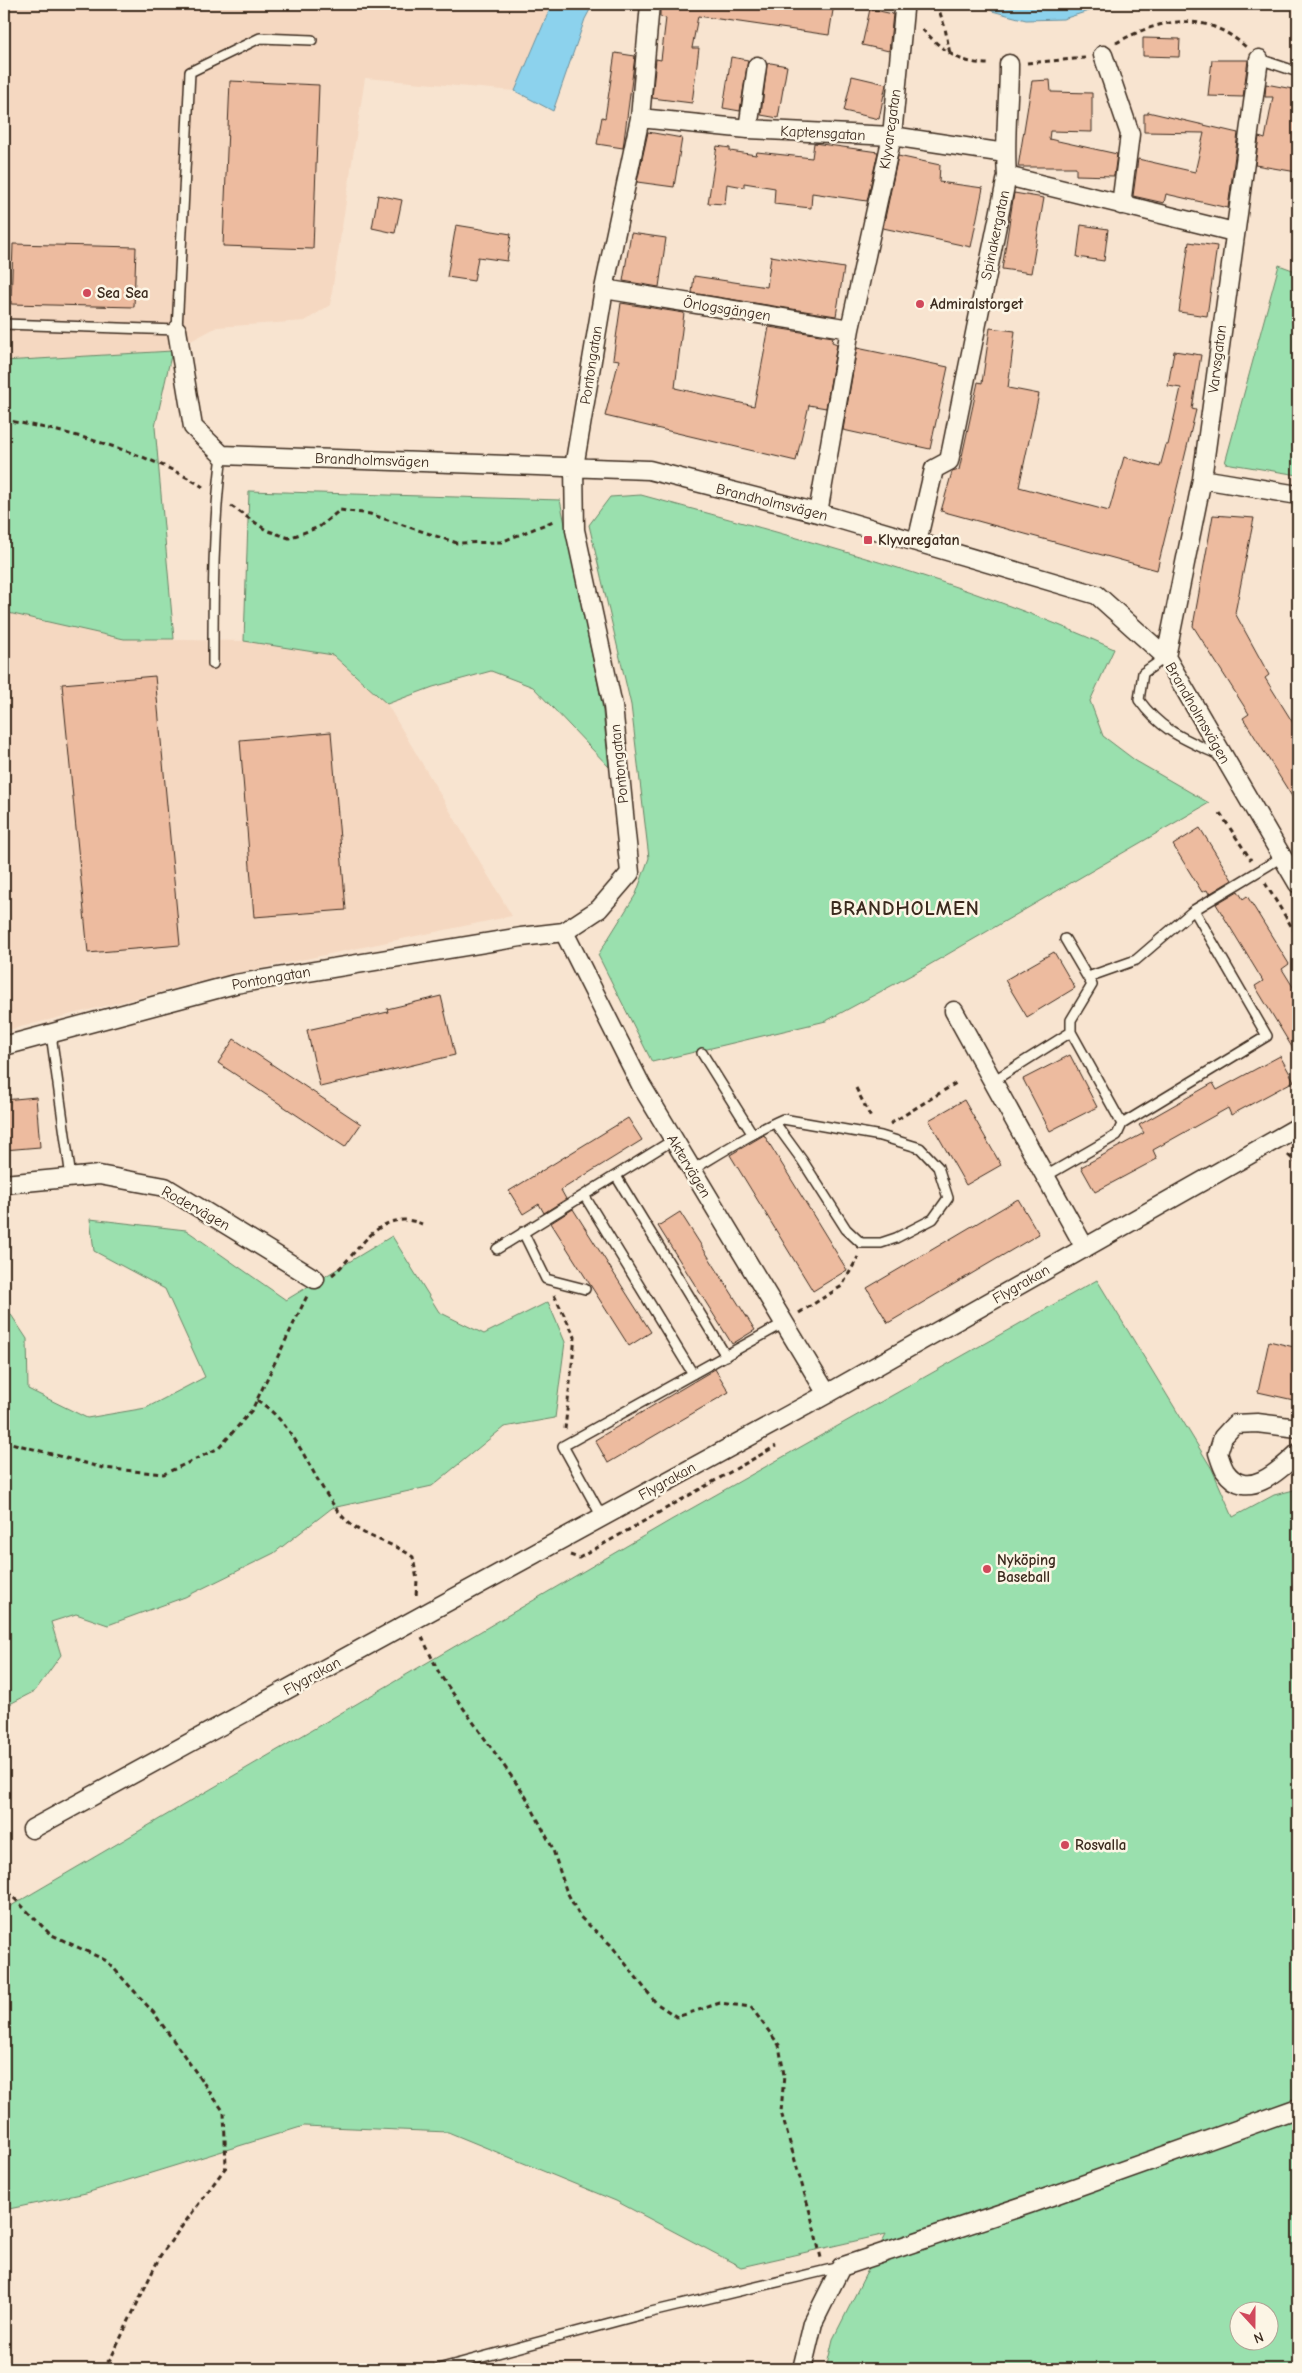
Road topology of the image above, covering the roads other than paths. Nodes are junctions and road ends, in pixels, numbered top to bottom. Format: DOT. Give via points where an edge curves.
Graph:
graph roads {
  1 [pos="650,4"];
  2 [pos="904,10"];
  3 [pos="312,40"];
  4 [pos="1103,55"];
  5 [pos="1259,59"];
  6 [pos="1009,64"];
  7 [pos="757,66"];
  8 [pos="1298,72"];
  9 [pos="640,118"];
  10 [pos="748,129"];
  11 [pos="892,136"];
  12 [pos="1005,153"];
  13 [pos="1007,176"];
  14 [pos="1121,205"];
  15 [pos="1234,232"];
  16 [pos="604,290"];
  17 [pos="4,324"];
  18 [pos="850,329"];
  19 [pos="177,330"];
  20 [pos="222,455"];
  21 [pos="574,467"];
  22 [pos="1202,479"];
  23 [pos="1298,495"];
  24 [pos="818,513"];
  25 [pos="918,542"];
  26 [pos="1166,656"];
  27 [pos="213,664"];
  28 [pos="1223,757"];
  29 [pos="1289,860"];
  30 [pos="1298,884"];
  31 [pos="1194,910"];
  32 [pos="564,932"];
  33 [pos="1065,940"];
  34 [pos="1088,977"];
  35 [pos="954,1011"];
  36 [pos="1071,1032"];
  37 [pos="51,1034"];
  38 [pos="4,1046"];
  39 [pos="702,1053"];
  40 [pos="993,1081"];
  41 [pos="775,1122"];
  42 [pos="1122,1124"];
  43 [pos="1298,1127"];
  44 [pos="750,1130"];
  45 [pos="673,1140"];
  46 [pos="692,1170"];
  47 [pos="616,1176"];
  48 [pos="1046,1176"];
  49 [pos="71,1178"];
  50 [pos="4,1184"];
  51 [pos="584,1195"];
  52 [pos="523,1232"];
  53 [pos="497,1248"];
  54 [pos="1085,1248"];
  55 [pos="315,1279"];
  56 [pos="585,1289"];
  57 [pos="784,1323"];
  58 [pos="726,1356"];
  59 [pos="693,1374"];
  60 [pos="827,1394"];
  61 [pos="1298,1428"];
  62 [pos="1298,1453"];
  63 [pos="602,1516"];
  64 [pos="32,1829"];
  65 [pos="1298,2108"];
  66 [pos="832,2269"];
  67 [pos="438,2369"];
  68 [pos="802,2369"];
  1 -- 9 [label="street, Pontongatan"];
  2 -- 11 [label="street, Klyvaregatan"];
  3 -- 19 [label="lane" via="260,38 190,72"];
  4 -- 14 [label="street" via="1130,134"];
  5 -- 8 [label="lane"];
  5 -- 15 [label="street, Varvsgatan"];
  6 -- 12 [label="street, Spinakergatan" via="1010,109"];
  7 -- 10 [label="street"];
  9 -- 10 [label="street, Kaptensgatan"];
  9 -- 16 [label="street, Pontongatan"];
  10 -- 11 [label="street, Kaptensgatan"];
  11 -- 12 [label="street, Kaptensgatan"];
  11 -- 18 [label="street, Klyvaregatan"];
  12 -- 13 [label="street, Spinakergatan"];
  13 -- 14 [label="street"];
  13 -- 25 [label="street, Spinakergatan" via="949,461 934,469"];
  14 -- 15 [label="street"];
  15 -- 22 [label="street, Varvsgatan"];
  16 -- 18 [label="street, Örlogsgängen"];
  16 -- 21 [label="street, Pontongatan"];
  17 -- 19 [label="lane"];
  18 -- 24 [label="street, Klyvaregatan"];
  19 -- 20 [label="street" via="193,427"];
  20 -- 21 [label="street, Brandholmsvägen"];
  20 -- 27 [label="lane" via="214,565"];
  21 -- 24 [label="street, Brandholmsvägen" via="649,470"];
  21 -- 32 [label="street, Pontongatan" via="575,530 613,706 630,873 599,909"];
  22 -- 23 [label="street"];
  22 -- 26 [label="street, Varvsgatan"];
  24 -- 25 [label="street, Brandholmsvägen"];
  25 -- 26 [label="street, Brandholmsvägen" via="1097,595"];
  26 -- 28 [label="street, Brandholmsvägen"];
  26 -- 28 [label="lane" via="1143,674 1140,700 1151,717 1169,732"];
  28 -- 29 [label="street, Brandholmsvägen"];
  29 -- 30 [label="street, Brandholmsvägen"];
  29 -- 31 [label="lane"];
  31 -- 34 [label="lane" via="1136,960"];
  31 -- 42 [label="lane" via="1267,1036"];
  32 -- 37 [label="street, Pontongatan" via="522,936 235,984"];
  32 -- 45 [label="street, Aktervägen" via="641,1085"];
  33 -- 34 [label="lane"];
  34 -- 36 [label="lane" via="1092,985 1071,1020"];
  35 -- 40 [label="street"];
  36 -- 40 [label="lane"];
  36 -- 42 [label="lane"];
  37 -- 38 [label="street, Pontongatan"];
  37 -- 49 [label="lane"];
  39 -- 44 [label="lane"];
  40 -- 48 [label="street"];
  41 -- 41 [label="lane" via="846,1229 861,1243 881,1243 896,1238 933,1218 948,1198 938,1167 920,1148 880,1134 783,1119"];
  41 -- 46 [label="lane"];
  42 -- 48 [label="lane" via="1117,1135"];
  43 -- 54 [label="street, Flygrakan"];
  45 -- 46 [label="street, Aktervägen"];
  45 -- 47 [label="lane"];
  46 -- 57 [label="street, Aktervägen"];
  47 -- 51 [label="lane"];
  47 -- 58 [label="lane"];
  48 -- 54 [label="street"];
  49 -- 50 [label="street, Rodervägen"];
  49 -- 55 [label="street, Rodervägen" via="99,1175 165,1187"];
  51 -- 52 [label="lane"];
  51 -- 59 [label="lane"];
  52 -- 53 [label="lane"];
  52 -- 56 [label="lane" via="546,1279"];
  54 -- 60 [label="street, Flygrakan"];
  57 -- 58 [label="lane"];
  57 -- 60 [label="street, Aktervägen"];
  58 -- 59 [label="lane"];
  59 -- 63 [label="lane" via="563,1446"];
  60 -- 63 [label="street, Flygrakan"];
  61 -- 62 [label="street" via="1235,1424 1223,1437 1218,1453 1226,1472 1238,1482 1249,1483 1262,1482 1274,1475"];
  63 -- 64 [label="street, Flygrakan"];
  65 -- 66 [label="street" via="1029,2204"];
  66 -- 67 [label="lane" via="647,2313"];
  66 -- 68 [label="street" via="813,2323"];
}
